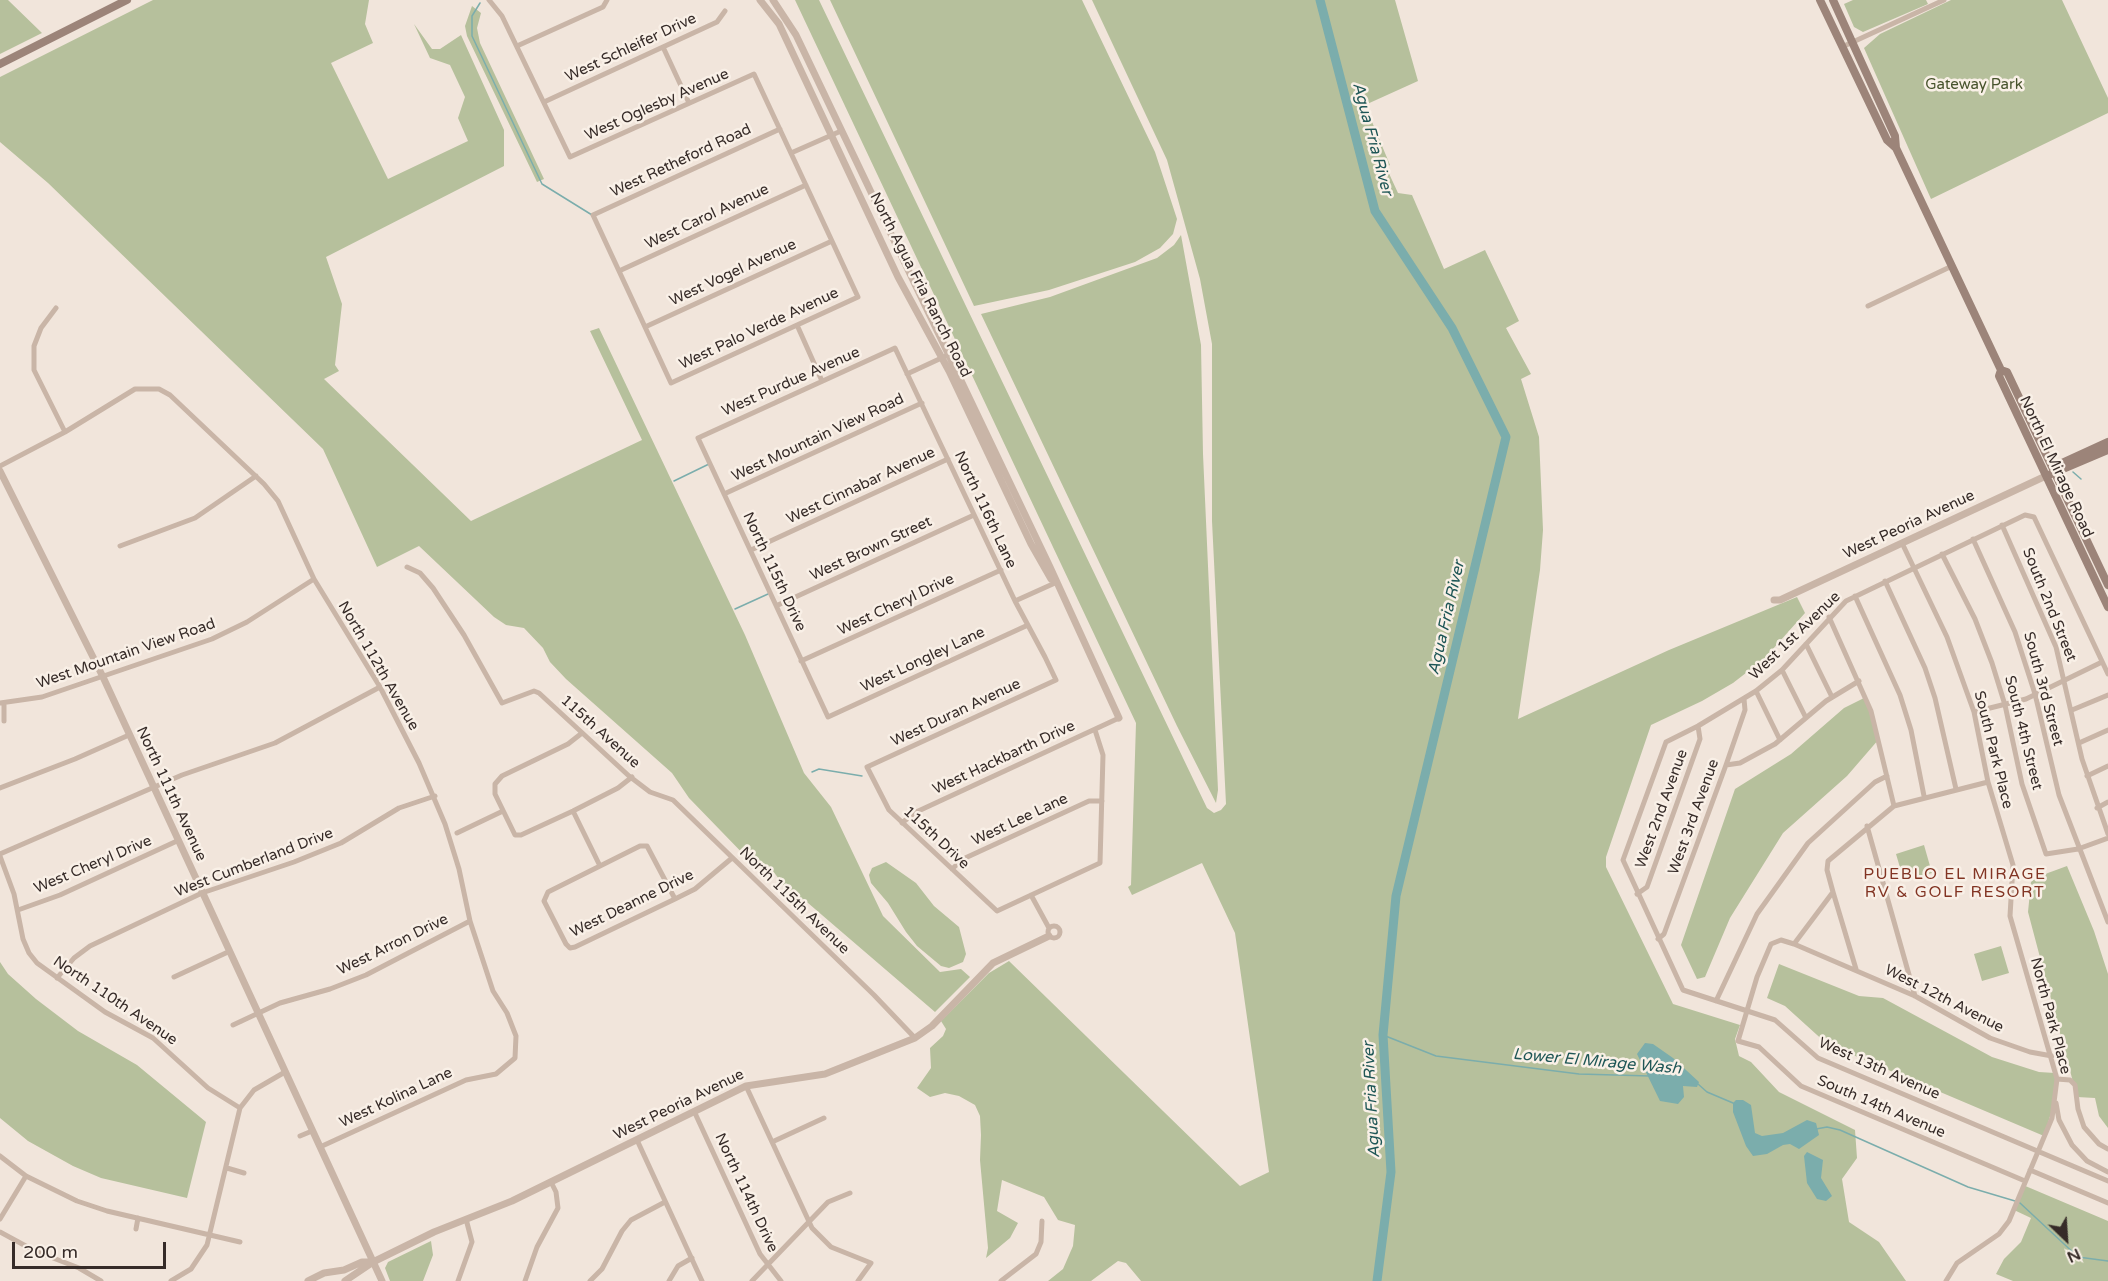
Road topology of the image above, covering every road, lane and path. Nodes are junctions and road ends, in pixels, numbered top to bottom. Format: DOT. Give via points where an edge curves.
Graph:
graph roads {
  1 [pos="127,0"];
  2 [pos="489,0"];
  3 [pos="607,0"];
  4 [pos="760,0"];
  5 [pos="773,0"];
  6 [pos="1820,0"];
  7 [pos="1833,0"];
  8 [pos="1944,0"];
  9 [pos="725,11"];
  10 [pos="1852,43"];
  11 [pos="517,46"];
  12 [pos="663,47"];
  13 [pos="1842,47"];
  14 [pos="0,64"];
  15 [pos="543,102"];
  16 [pos="689,103"];
  17 [pos="780,129"];
  18 [pos="841,130"];
  19 [pos="831,135"];
  20 [pos="1895,136"];
  21 [pos="1887,140"];
  22 [pos="1896,148"];
  23 [pos="791,153"];
  24 [pos="806,185"];
  25 [pos="832,241"];
  26 [pos="1952,266"];
  27 [pos="619,271"];
  28 [pos="1868,306"];
  29 [pos="56,308"];
  30 [pos="797,325"];
  31 [pos="645,327"];
  32 [pos="895,348"];
  33 [pos="945,356"];
  34 [pos="907,374"];
  35 [pos="822,381"];
  36 [pos="922,403"];
  37 [pos="65,432"];
  38 [pos="698,438"];
  39 [pos="2108,442"];
  40 [pos="2108,450"];
  41 [pos="948,459"];
  42 [pos="0,466"];
  43 [pos="0,471"];
  44 [pos="2050,474"];
  45 [pos="256,476"];
  46 [pos="724,494"];
  47 [pos="974,515"];
  48 [pos="2002,525"];
  49 [pos="1973,539"];
  50 [pos="1902,543"];
  51 [pos="120,546"];
  52 [pos="751,550"];
  53 [pos="1942,554"];
  54 [pos="407,567"];
  55 [pos="1913,568"];
  56 [pos="1000,570"];
  57 [pos="314,579"];
  58 [pos="1885,581"];
  59 [pos="1055,583"];
  60 [pos="2108,585"];
  61 [pos="1855,596"];
  62 [pos="1774,600"];
  63 [pos="1015,601"];
  64 [pos="778,605"];
  65 [pos="2108,607"];
  66 [pos="1829,617"];
  67 [pos="1028,625"];
  68 [pos="1806,644"];
  69 [pos="801,662"];
  70 [pos="2102,662"];
  71 [pos="1782,670"];
  72 [pos="2108,674"];
  73 [pos="103,676"];
  74 [pos="2065,679"];
  75 [pos="1056,680"];
  76 [pos="1859,681"];
  77 [pos="380,687"];
  78 [pos="1756,691"];
  79 [pos="2035,694"];
  80 [pos="2108,695"];
  81 [pos="1832,697"];
  82 [pos="1744,699"];
  83 [pos="2,703"];
  84 [pos="2005,705"];
  85 [pos="2072,710"];
  86 [pos="1974,712"];
  87 [pos="828,717"];
  88 [pos="1119,718"];
  89 [pos="1806,718"];
  90 [pos="4,721"];
  91 [pos="1698,726"];
  92 [pos="1095,729"];
  93 [pos="2108,730"];
  94 [pos="582,733"];
  95 [pos="129,735"];
  96 [pos="1780,740"];
  97 [pos="2079,743"];
  98 [pos="1726,765"];
  99 [pos="2108,766"];
  100 [pos="868,770"];
  101 [pos="862,776"];
  102 [pos="1887,776"];
  103 [pos="2087,776"];
  104 [pos="632,777"];
  105 [pos="1988,782"];
  106 [pos="153,787"];
  107 [pos="0,788"];
  108 [pos="1956,789"];
  109 [pos="650,792"];
  110 [pos="435,796"];
  111 [pos="1924,796"];
  112 [pos="1102,801"];
  113 [pos="2108,802"];
  114 [pos="1894,806"];
  115 [pos="2097,808"];
  116 [pos="573,810"];
  117 [pos="503,811"];
  118 [pos="902,823"];
  119 [pos="1867,826"];
  120 [pos="457,833"];
  121 [pos="2108,836"];
  122 [pos="177,842"];
  123 [pos="2078,849"];
  124 [pos="0,855"];
  125 [pos="732,858"];
  126 [pos="2013,865"];
  127 [pos="600,866"];
  128 [pos="952,869"];
  129 [pos="1833,892"];
  130 [pos="202,893"];
  131 [pos="1637,894"];
  132 [pos="1031,895"];
  133 [pos="675,899"];
  134 [pos="18,910"];
  135 [pos="470,921"];
  136 [pos="2108,921"];
  137 [pos="1049,932"];
  138 [pos="1658,939"];
  139 [pos="1794,944"];
  140 [pos="228,952"];
  141 [pos="1856,969"];
  142 [pos="174,977"];
  143 [pos="57,978"];
  144 [pos="1915,996"];
  145 [pos="1716,1001"];
  146 [pos="1747,1010"];
  147 [pos="257,1012"];
  148 [pos="233,1025"];
  149 [pos="915,1038"];
  150 [pos="2052,1056"];
  151 [pos="515,1058"];
  152 [pos="285,1072"];
  153 [pos="2057,1079"];
  154 [pos="746,1086"];
  155 [pos="2055,1100"];
  156 [pos="240,1108"];
  157 [pos="694,1111"];
  158 [pos="824,1118"];
  159 [pos="312,1131"];
  160 [pos="300,1136"];
  161 [pos="637,1140"];
  162 [pos="772,1142"];
  163 [pos="320,1147"];
  164 [pos="2108,1149"];
  165 [pos="2038,1151"];
  166 [pos="0,1156"];
  167 [pos="227,1168"];
  168 [pos="2030,1170"];
  169 [pos="2108,1172"];
  170 [pos="244,1173"];
  171 [pos="26,1176"];
  172 [pos="2108,1180"];
  173 [pos="2025,1181"];
  174 [pos="551,1182"];
  175 [pos="850,1193"];
  176 [pos="665,1202"];
  177 [pos="2108,1203"];
  178 [pos="138,1218"];
  179 [pos="0,1219"];
  180 [pos="466,1219"];
  181 [pos="808,1221"];
  182 [pos="1042,1221"];
  183 [pos="136,1229"];
  184 [pos="0,1232"];
  185 [pos="210,1236"];
  186 [pos="240,1242"];
  187 [pos="692,1258"];
  188 [pos="373,1262"];
  189 [pos="767,1265"];
  190 [pos="101,1281"];
  191 [pos="171,1281"];
  192 [pos="308,1281"];
  193 [pos="345,1281"];
  194 [pos="381,1281"];
  195 [pos="458,1281"];
  196 [pos="525,1281"];
  197 [pos="590,1281"];
  198 [pos="669,1281"];
  199 [pos="702,1281"];
  200 [pos="752,1281"];
  201 [pos="781,1281"];
  202 [pos="858,1281"];
  203 [pos="1001,1281"];
  204 [pos="1947,1281"];
  1 -- 14 [label="main road"];
  2 -- 11 [label="street"];
  3 -- 11 [label="street" via="603,7"];
  4 -- 19 [label="street, North Agua Fria Ranch Road" via="779,24"];
  5 -- 18 [label="street, North Agua Fria Ranch Road" via="796,35"];
  6 -- 13 [label="main road, North El Mirage Road"];
  7 -- 10 [label="main road, North El Mirage Road"];
  8 -- 10 [label="street"];
  9 -- 12 [label="street, West Schleifer Drive" via="717,22"];
  10 -- 13 [label="street"];
  10 -- 20 [label="main road, North El Mirage Road"];
  11 -- 15 [label="street"];
  12 -- 15 [label="street, West Schleifer Drive"];
  12 -- 16 [label="street"];
  13 -- 21 [label="main road, North El Mirage Road"];
  15 -- 16 [label="street, West Oglesby Avenue" via="570,157"];
  16 -- 17 [label="street, West Oglesby Avenue" via="754,74"];
  17 -- 23 [label="street"];
  17 -- 27 [label="street, West Retheford Road" via="593,215"];
  18 -- 19 [label="street"];
  18 -- 33 [label="street, North Agua Fria Ranch Road"];
  19 -- 23 [label="street"];
  19 -- 33 [label="street, North Agua Fria Ranch Road" via="904,290"];
  20 -- 21 [label="main road"];
  20 -- 22 [label="main road, North El Mirage Road"];
  21 -- 22 [label="main road, North El Mirage Road"];
  22 -- 26 [label="main road, North El Mirage Road"];
  23 -- 24 [label="street"];
  24 -- 25 [label="street"];
  24 -- 27 [label="street, West Carol Avenue"];
  25 -- 30 [label="street, West Palo Verde Avenue" via="858,297"];
  25 -- 31 [label="street, West Vogel Avenue"];
  26 -- 28 [label="street"];
  26 -- 44 [label="main road, North El Mirage Road" via="2001,370 1999,376"];
  27 -- 31 [label="street"];
  29 -- 37 [label="street" via="34,346 34,370"];
  30 -- 31 [label="street, West Palo Verde Avenue" via="671,383"];
  30 -- 35 [label="street"];
  32 -- 34 [label="street, North 116th Lane"];
  32 -- 35 [label="street, West Purdue Avenue"];
  33 -- 34 [label="street"];
  33 -- 59 [label="street, North Agua Fria Ranch Road" via="1031,544"];
  34 -- 36 [label="street, North 116th Lane"];
  35 -- 38 [label="street, West Purdue Avenue"];
  36 -- 41 [label="street, North 116th Lane"];
  36 -- 46 [label="street, West Mountain View Road"];
  37 -- 42 [label="street"];
  37 -- 45 [label="street, North 112th Avenue" via="135,389 159,389 170,394"];
  38 -- 46 [label="street, North 115th Drive"];
  39 -- 44 [label="main road, West Peoria Avenue" via="2060,464"];
  40 -- 44 [label="main road, West Peoria Avenue"];
  41 -- 47 [label="street, North 116th Lane"];
  41 -- 52 [label="street, West Cinnabar Avenue"];
  43 -- 73 [label="street, North 111th Avenue"];
  44 -- 50 [label="street, West Peoria Avenue"];
  44 -- 60 [label="main road, North El Mirage Road"];
  44 -- 65 [label="main road, North El Mirage Road"];
  45 -- 51 [label="street" via="195,518"];
  45 -- 57 [label="street, North 112th Avenue" via="278,501"];
  46 -- 52 [label="street, North 115th Drive"];
  47 -- 56 [label="street, North 116th Lane"];
  47 -- 64 [label="street, West Brown Street"];
  48 -- 49 [label="street, West 1st Avenue"];
  48 -- 70 [label="street, West 1st Avenue" via="2030,514"];
  48 -- 74 [label="street, South 2nd Street" via="2037,600"];
  49 -- 53 [label="street, West 1st Avenue"];
  49 -- 79 [label="street, South 3rd Street" via="2015,632"];
  50 -- 55 [label="street, South Park Place"];
  50 -- 62 [label="street, West Peoria Avenue"];
  52 -- 64 [label="street, North 115th Drive"];
  53 -- 55 [label="street, West 1st Avenue"];
  53 -- 84 [label="street, South 4th Street" via="1975,619"];
  54 -- 94 [label="street, 115th Avenue" via="420,573 433,588 502,703 534,691"];
  55 -- 58 [label="street, West 1st Avenue"];
  55 -- 86 [label="street, South Park Place" via="1947,638"];
  56 -- 63 [label="street, North 116th Lane"];
  56 -- 69 [label="street, West Cheryl Drive"];
  57 -- 73 [label="street, West Mountain View Road" via="219,636"];
  57 -- 77 [label="street, North 112th Avenue"];
  58 -- 61 [label="street, West 1st Avenue"];
  58 -- 108 [label="street" via="1925,668"];
  59 -- 63 [label="street"];
  59 -- 88 [label="street, North Agua Fria Ranch Road"];
  61 -- 66 [label="street, West 1st Avenue"];
  61 -- 111 [label="street" via="1900,695"];
  63 -- 67 [label="street, North 116th Lane"];
  64 -- 69 [label="street, North 115th Drive"];
  66 -- 68 [label="street, West 1st Avenue"];
  66 -- 76 [label="street"];
  67 -- 75 [label="street, North 116th Lane"];
  67 -- 87 [label="street, West Longley Lane"];
  68 -- 71 [label="street, West 1st Avenue"];
  68 -- 81 [label="street"];
  69 -- 87 [label="street, North 115th Drive"];
  70 -- 72 [label="street"];
  70 -- 74 [label="street"];
  71 -- 78 [label="street, West 1st Avenue"];
  71 -- 89 [label="street"];
  73 -- 83 [label="street, West Mountain View Road" via="42,697"];
  73 -- 95 [label="street, North 111th Avenue"];
  74 -- 79 [label="street"];
  74 -- 85 [label="street, South 2nd Street"];
  75 -- 100 [label="street, West Duran Avenue"];
  76 -- 81 [label="street"];
  76 -- 102 [label="street"];
  77 -- 106 [label="street" via="275,743"];
  77 -- 110 [label="street, North 112th Avenue"];
  78 -- 82 [label="street, West 1st Avenue"];
  78 -- 96 [label="street"];
  79 -- 84 [label="street"];
  79 -- 123 [label="street, South 3rd Street" via="2059,795"];
  80 -- 85 [label="street"];
  81 -- 89 [label="street"];
  82 -- 91 [label="street, West 1st Avenue"];
  82 -- 98 [label="street, West 3rd Avenue" via="1745,710"];
  83 -- 90 [label="street, West Mountain View Road"];
  84 -- 86 [label="street"];
  84 -- 123 [label="street, South 4th Street" via="2022,784 2046,854"];
  85 -- 97 [label="street, South 2nd Street"];
  86 -- 105 [label="street, South Park Place"];
  88 -- 92 [label="street, West Hackbarth Drive"];
  89 -- 96 [label="street"];
  91 -- 131 [label="street, West 2nd Avenue" via="1700,739 1647,887"];
  91 -- 131 [label="street, West 1st Avenue" via="1666,742 1634,826 1623,860"];
  92 -- 112 [label="street" via="1103,755"];
  92 -- 118 [label="street, West Hackbarth Drive" via="914,813"];
  93 -- 97 [label="street"];
  94 -- 104 [label="street, 115th Avenue"];
  94 -- 117 [label="street" via="568,744 502,776 495,784 495,794"];
  95 -- 106 [label="street, North 111th Avenue"];
  95 -- 107 [label="street"];
  96 -- 98 [label="street" via="1740,764"];
  97 -- 103 [label="street, South 2nd Street"];
  98 -- 138 [label="street, West 3rd Avenue" via="1664,934"];
  99 -- 103 [label="street"];
  100 -- 101 [label="street"];
  100 -- 118 [label="street, 115th Drive" via="885,804"];
  102 -- 114 [label="street"];
  102 -- 145 [label="street" via="1875,782 1808,843 1757,914"];
  103 -- 115 [label="street, South 2nd Street"];
  104 -- 109 [label="street, 115th Avenue"];
  104 -- 116 [label="street"];
  105 -- 108 [label="street"];
  105 -- 126 [label="street, South Park Place"];
  106 -- 122 [label="street, North 111th Avenue"];
  106 -- 124 [label="street"];
  108 -- 111 [label="street"];
  109 -- 125 [label="street, North 115th Avenue" via="673,800"];
  110 -- 130 [label="street, West Cumberland Drive" via="399,808 341,843"];
  110 -- 135 [label="street, North 112th Avenue" via="459,868"];
  111 -- 114 [label="street"];
  112 -- 128 [label="street, West Lee Lane" via="1089,801 963,859"];
  112 -- 132 [label="street" via="1100,863"];
  113 -- 115 [label="street"];
  114 -- 119 [label="street"];
  115 -- 121 [label="street, South 2nd Street"];
  116 -- 117 [label="street" via="521,835 515,835"];
  116 -- 127 [label="street"];
  117 -- 120 [label="street"];
  118 -- 128 [label="street, 115th Drive"];
  119 -- 129 [label="street" via="1828,861"];
  119 -- 144 [label="street"];
  121 -- 123 [label="street"];
  122 -- 130 [label="street, North 111th Avenue"];
  122 -- 134 [label="street, West Cheryl Drive"];
  123 -- 136 [label="street, South 3rd Street"];
  124 -- 134 [label="street, North 110th Avenue"];
  125 -- 133 [label="street, West Deanne Drive" via="713,876"];
  125 -- 149 [label="street, North 115th Avenue"];
  126 -- 150 [label="street, North Park Place" via="2010,916"];
  127 -- 133 [label="street" via="647,846"];
  127 -- 133 [label="street, West Deanne Drive" via="544,896 570,948"];
  128 -- 132 [label="street, 115th Drive" via="997,911"];
  129 -- 139 [label="street"];
  129 -- 141 [label="street"];
  130 -- 140 [label="street, North 111th Avenue"];
  130 -- 143 [label="street, West Cumberland Drive" via="90,946"];
  131 -- 138 [label="street"];
  132 -- 137 [label="street"];
  134 -- 143 [label="street, North 110th Avenue" via="28,953"];
  135 -- 147 [label="street, West Arron Drive" via="366,975"];
  135 -- 151 [label="street, North 112th Avenue" via="493,990 516,1036"];
  137 -- 149 [label="street, West Peoria Avenue" via="993,963 932,1026"];
  138 -- 145 [label="street, West 13th Avenue" via="1683,990"];
  139 -- 141 [label="street, West 12th Avenue"];
  139 -- 146 [label="street" via="1781,940 1771,944"];
  140 -- 142 [label="street"];
  140 -- 147 [label="street, North 111th Avenue"];
  141 -- 144 [label="street, West 12th Avenue"];
  143 -- 156 [label="street, North 110th Avenue" via="105,1012 153,1038 208,1088"];
  144 -- 150 [label="street, West 12th Avenue" via="1990,1038"];
  145 -- 146 [label="street, West 13th Avenue"];
  146 -- 165 [label="street, West 13th Avenue" via="1775,1020 1818,1058"];
  146 -- 173 [label="street, South 14th Avenue" via="1738,1041 1759,1047 1802,1086"];
  147 -- 148 [label="street, West Arron Drive"];
  147 -- 152 [label="street, North 111th Avenue"];
  149 -- 154 [label="street, West Peoria Avenue" via="825,1074"];
  150 -- 153 [label="street, North Park Place"];
  151 -- 163 [label="street, West Kolina Lane" via="496,1074 466,1080"];
  152 -- 156 [label="street" via="254,1090"];
  152 -- 159 [label="street, North 111th Avenue"];
  153 -- 155 [label="street, North Park Place"];
  153 -- 164 [label="street" via="2070,1080 2075,1085 2084,1127"];
  154 -- 157 [label="street, West Peoria Avenue"];
  154 -- 162 [label="street"];
  155 -- 165 [label="street, North Park Place"];
  155 -- 169 [label="street" via="2059,1120 2072,1145 2087,1161"];
  156 -- 167 [label="street"];
  157 -- 161 [label="street, West Peoria Avenue"];
  157 -- 189 [label="street, North 114th Drive"];
  158 -- 162 [label="street"];
  159 -- 160 [label="street"];
  159 -- 163 [label="street, North 111th Avenue"];
  161 -- 174 [label="street, West Peoria Avenue"];
  161 -- 176 [label="street"];
  162 -- 181 [label="street"];
  163 -- 188 [label="street, North 111th Avenue"];
  165 -- 168 [label="street, North Park Place"];
  165 -- 172 [label="street, West 13th Avenue"];
  166 -- 171 [label="street"];
  167 -- 170 [label="street"];
  167 -- 185 [label="street"];
  168 -- 173 [label="street, North Park Place"];
  168 -- 177 [label="street"];
  171 -- 178 [label="street" via="76,1201"];
  171 -- 179 [label="street"];
  173 -- 204 [label="street, North Park Place" via="2004,1228 1957,1263"];
  174 -- 180 [label="street, West Peoria Avenue"];
  174 -- 196 [label="street" via="558,1208 537,1247"];
  175 -- 181 [label="street" via="828,1202"];
  176 -- 187 [label="street"];
  176 -- 197 [label="street" via="631,1220 602,1269"];
  178 -- 183 [label="street"];
  178 -- 185 [label="street"];
  180 -- 188 [label="street, West Peoria Avenue"];
  180 -- 195 [label="street" via="472,1242"];
  181 -- 189 [label="street"];
  181 -- 202 [label="street" via="819,1238 831,1247 871,1263"];
  182 -- 203 [label="street" via="1036,1254"];
  184 -- 190 [label="street"];
  185 -- 186 [label="street"];
  185 -- 191 [label="street" via="198,1261"];
  187 -- 198 [label="street" via="678,1266"];
  187 -- 199 [label="street"];
  188 -- 192 [label="street, West Peoria Avenue" via="324,1273"];
  188 -- 193 [label="street, West Peoria Avenue"];
  188 -- 194 [label="street, North 111th Avenue"];
  189 -- 200 [label="street"];
  189 -- 201 [label="street, North 114th Drive"];
}
